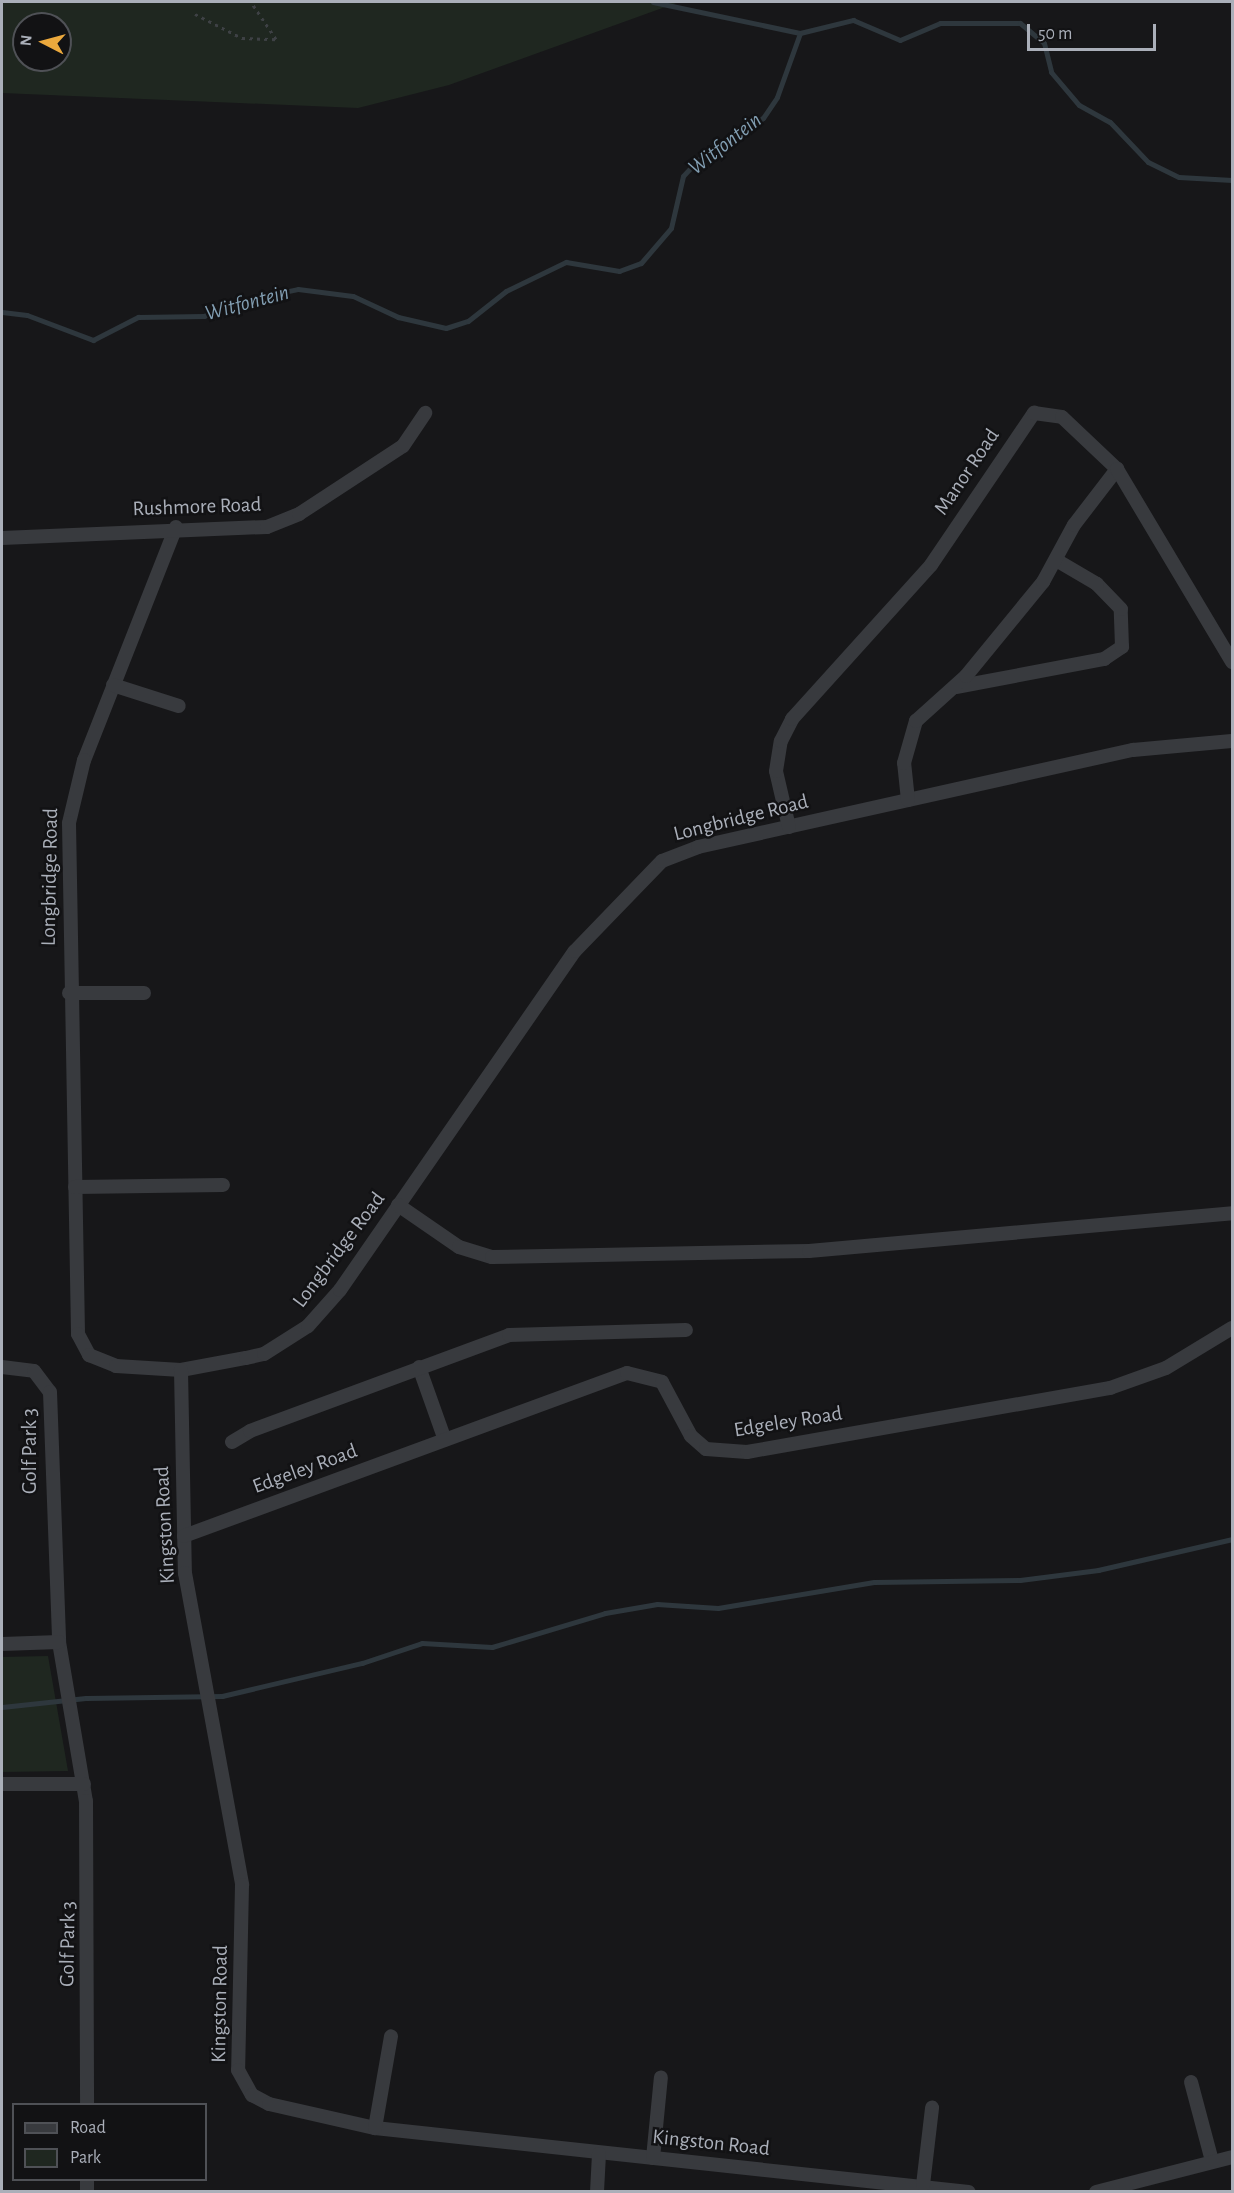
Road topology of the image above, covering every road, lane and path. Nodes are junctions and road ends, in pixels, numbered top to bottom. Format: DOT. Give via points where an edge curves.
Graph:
graph roads {
  1 [pos="251,2"];
  2 [pos="195,14"];
  3 [pos="425,413"];
  4 [pos="1117,469"];
  5 [pos="176,527"];
  6 [pos="2,538"];
  7 [pos="1058,561"];
  8 [pos="1233,662"];
  9 [pos="113,685"];
  10 [pos="956,687"];
  11 [pos="179,706"];
  12 [pos="1233,741"];
  13 [pos="908,800"];
  14 [pos="789,827"];
  15 [pos="69,993"];
  16 [pos="144,993"];
  17 [pos="223,1185"];
  18 [pos="75,1187"];
  19 [pos="398,1205"];
  20 [pos="1233,1213"];
  21 [pos="1233,1328"];
  22 [pos="686,1330"];
  23 [pos="2,1367"];
  24 [pos="419,1367"];
  25 [pos="181,1370"];
  26 [pos="445,1440"];
  27 [pos="232,1442"];
  28 [pos="184,1536"];
  29 [pos="59,1642"];
  30 [pos="2,1644"];
  31 [pos="2,1784"];
  32 [pos="84,1784"];
  33 [pos="391,2036"];
  34 [pos="662,2077"];
  35 [pos="1191,2082"];
  36 [pos="87,2103"];
  37 [pos="932,2108"];
  38 [pos="375,2128"];
  39 [pos="600,2154"];
  40 [pos="1233,2157"];
  41 [pos="653,2158"];
  42 [pos="1212,2161"];
  43 [pos="923,2185"];
  44 [pos="597,2192"];
  45 [pos="969,2192"];
  46 [pos="1096,2192"];
  1 -- 2 [label="path" via="276,39 242,38"];
  3 -- 5 [label="street, Rushmore Road" via="403,446 282,523 251,529"];
  4 -- 7 [label="street" via="1074,525"];
  4 -- 8 [label="street, Manor Road"];
  4 -- 14 [label="street, Manor Road" via="1062,417 1043,411 1026,421 932,565 792,719 781,741 776,771"];
  5 -- 6 [label="street, Rushmore Road"];
  5 -- 9 [label="street, Longbridge Road"];
  7 -- 10 [label="street"];
  7 -- 10 [label="street" via="1097,584 1121,609 1122,647 1104,659"];
  9 -- 11 [label="street"];
  9 -- 15 [label="street, Longbridge Road" via="70,814"];
  10 -- 13 [label="street" via="916,721 907,742"];
  12 -- 13 [label="street, Longbridge Road" via="1133,750"];
  13 -- 14 [label="street, Longbridge Road"];
  14 -- 19 [label="street, Longbridge Road" via="698,847 645,875 575,951"];
  15 -- 16 [label="street"];
  15 -- 18 [label="street, Longbridge Road"];
  17 -- 18 [label="street"];
  18 -- 25 [label="street, Longbridge Road" via="76,1315 82,1347 100,1362 116,1366"];
  19 -- 20 [label="street" via="459,1247 492,1257 809,1251"];
  19 -- 25 [label="street, Longbridge Road" via="326,1309 294,1337 264,1354"];
  21 -- 26 [label="street, Edgeley Road" via="1166,1368 1129,1383 747,1452 722,1453 698,1443 662,1382 637,1372"];
  22 -- 24 [label="street" via="509,1335"];
  23 -- 29 [label="street, Golf Park 3" via="34,1371 50,1392"];
  24 -- 26 [label="street"];
  24 -- 27 [label="street"];
  25 -- 28 [label="street, Kingston Road"];
  26 -- 28 [label="street, Edgeley Road"];
  28 -- 38 [label="street, Kingston Road" via="185,1573 242,1885 242,2083 269,2104"];
  29 -- 30 [label="street"];
  29 -- 32 [label="street, Golf Park 3"];
  31 -- 32 [label="street"];
  32 -- 36 [label="street, Golf Park 3" via="90,1892"];
  33 -- 38 [label="street"];
  34 -- 41 [label="street"];
  35 -- 42 [label="street"];
  37 -- 43 [label="street"];
  38 -- 39 [label="street, Kingston Road"];
  39 -- 41 [label="street, Kingston Road"];
  39 -- 44 [label="street"];
  40 -- 42 [label="street"];
  41 -- 43 [label="street, Kingston Road"];
  42 -- 46 [label="street"];
  43 -- 45 [label="street, Kingston Road"];
}
